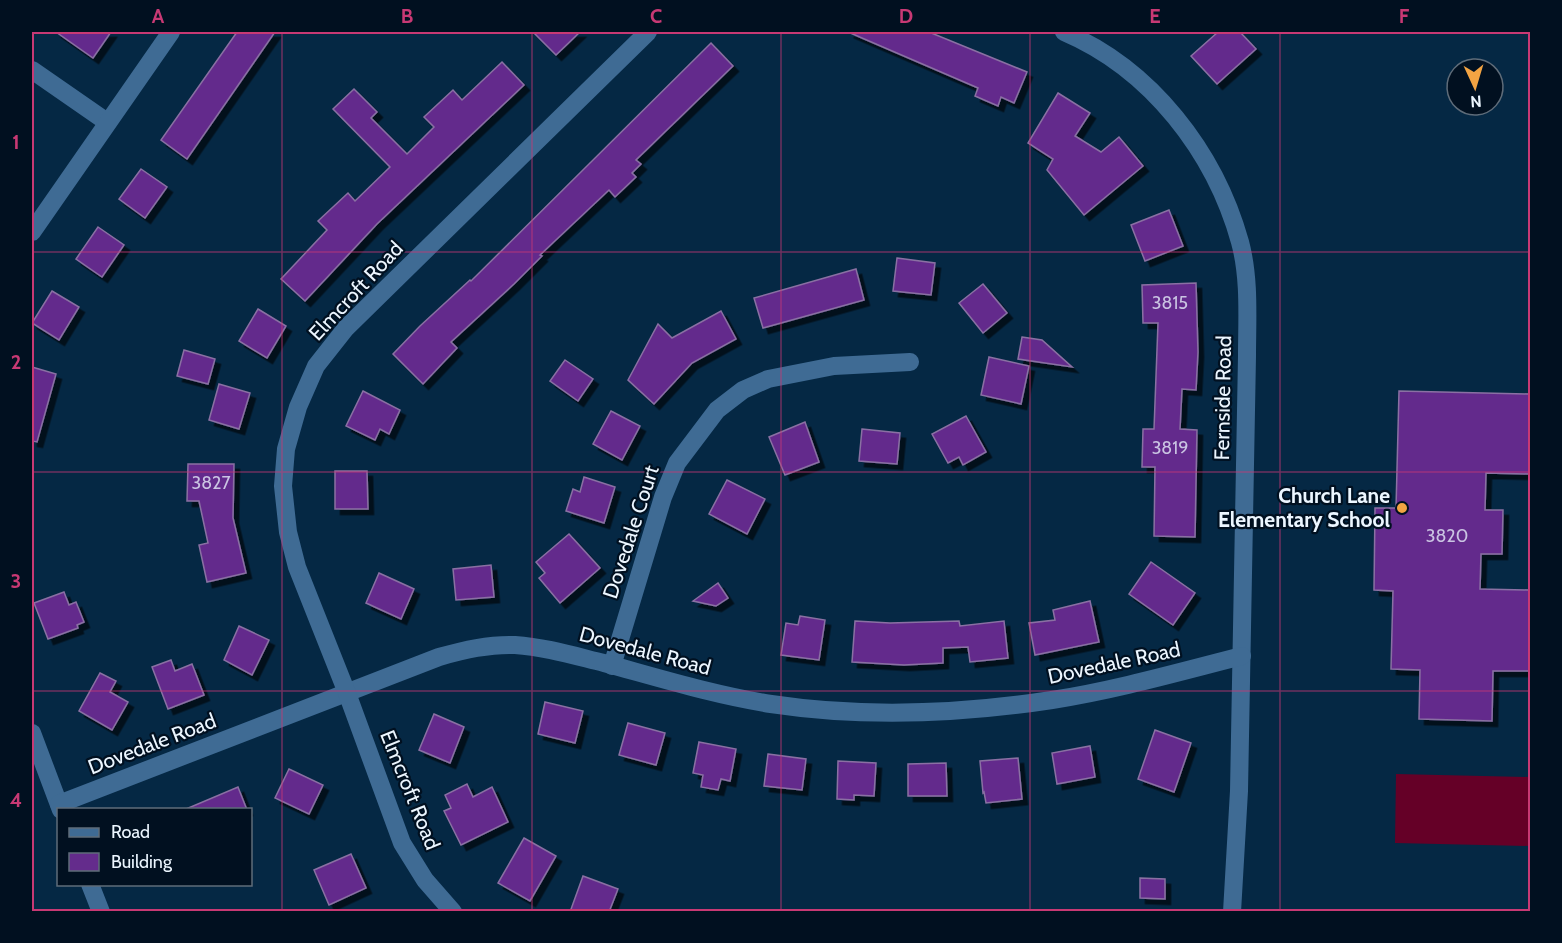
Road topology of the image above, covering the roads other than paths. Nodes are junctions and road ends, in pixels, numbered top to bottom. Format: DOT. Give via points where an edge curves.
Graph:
graph roads {
  1 [pos="171,32"];
  2 [pos="1064,32"];
  3 [pos="646,33"];
  4 [pos="32,70"];
  5 [pos="107,122"];
  6 [pos="32,232"];
  7 [pos="910,362"];
  8 [pos="1242,656"];
  9 [pos="612,666"];
  10 [pos="347,693"];
  11 [pos="32,733"];
  12 [pos="60,807"];
  13 [pos="90,886"];
  14 [pos="101,912"];
  15 [pos="453,912"];
  16 [pos="1232,912"];
  1 -- 5 [label="street"];
  2 -- 8 [label="street, Fernside Road" via="1117,61 1183,125 1226,202 1240,244 1246,285 1247,356"];
  3 -- 10 [label="street, Elmcroft Road" via="346,328 316,366 298,406 286,449 283,486 297,567"];
  4 -- 5 [label="street"];
  5 -- 6 [label="street"];
  7 -- 9 [label="street, Dovedale Court" via="834,366 768,379 743,390 717,410 677,464 663,497"];
  8 -- 9 [label="street, Dovedale Road" via="1052,700 921,713 772,704"];
  8 -- 16 [label="street, Fernside Road"];
  9 -- 10 [label="street, Dovedale Road" via="553,650 514,645 475,648 439,657"];
  10 -- 12 [label="street, Dovedale Road"];
  10 -- 15 [label="street, Elmcroft Road" via="402,843 425,880"];
  11 -- 12 [label="street"];
  13 -- 14 [label="street"];
}
